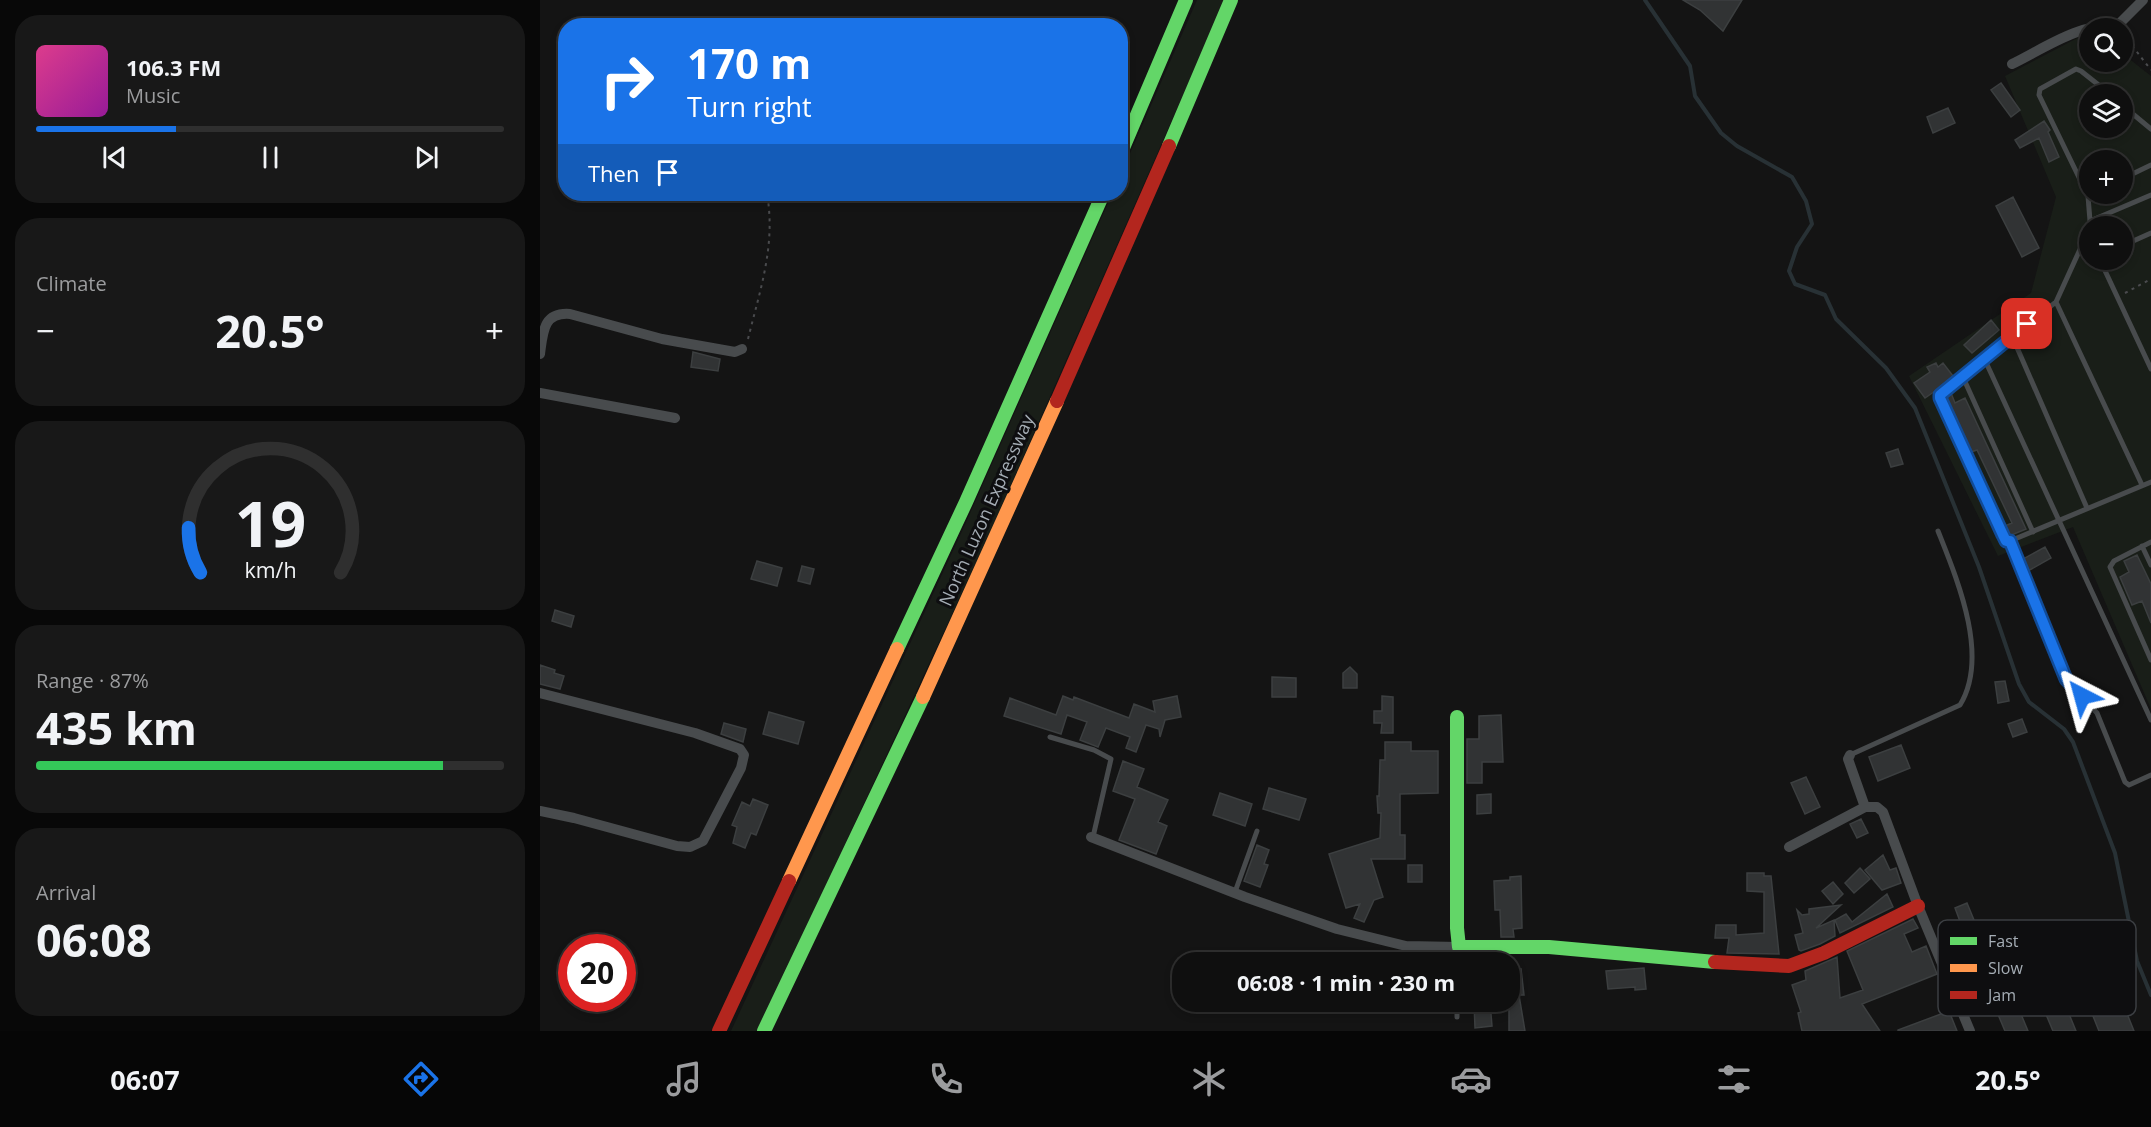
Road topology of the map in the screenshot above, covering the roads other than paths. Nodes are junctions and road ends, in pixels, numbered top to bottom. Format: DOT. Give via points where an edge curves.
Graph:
graph roads {
  1 [pos="1186,0"];
  2 [pos="1231,0"];
  3 [pos="2143,0"];
  4 [pos="2012,64"];
  5 [pos="2097,84"];
  6 [pos="2133,114"];
  7 [pos="2151,129"];
  8 [pos="1128,136"];
  9 [pos="2151,165"];
  10 [pos="2079,171"];
  11 [pos="2133,174"];
  12 [pos="2151,195"];
  13 [pos="1100,201"];
  14 [pos="2100,216"];
  15 [pos="2151,233"];
  16 [pos="2133,241"];
  17 [pos="2079,255"];
  18 [pos="2105,270"];
  19 [pos="2056,302"];
  20 [pos="2012,336"];
  21 [pos="742,349"];
  22 [pos="540,354"];
  23 [pos="2148,354"];
  24 [pos="1984,358"];
  25 [pos="2151,369"];
  26 [pos="1962,375"];
  27 [pos="540,393"];
  28 [pos="675,418"];
  29 [pos="2151,482"];
  30 [pos="2142,485"];
  31 [pos="2087,508"];
  32 [pos="2058,521"];
  33 [pos="1938,531"];
  34 [pos="2033,531"];
  35 [pos="2010,541"];
  36 [pos="2151,542"];
  37 [pos="2142,546"];
  38 [pos="2151,565"];
  39 [pos="2151,660"];
  40 [pos="540,693"];
  41 [pos="1457,717"];
  42 [pos="2151,720"];
  43 [pos="1050,737"];
  44 [pos="1850,755"];
  45 [pos="2151,775"];
  46 [pos="1865,807"];
  47 [pos="540,811"];
  48 [pos="1257,831"];
  49 [pos="1092,837"];
  50 [pos="1789,847"];
  51 [pos="1235,892"];
  52 [pos="1918,906"];
  53 [pos="1457,947"];
  54 [pos="1457,952"];
  55 [pos="1938,954"];
  56 [pos="1457,1012"];
  57 [pos="1964,1016"];
  58 [pos="1457,1017"];
  59 [pos="719,1031"];
  60 [pos="764,1031"];
  61 [pos="1970,1031"];
  1 -- 8 [label="main road"];
  2 -- 60 [label="main road, North Luzon Expressway" via="1003,519"];
  3 -- 4 [label="street" via="2117,26 2083,30"];
  5 -- 10 [label="lane" via="2076,69 2039,93"];
  6 -- 7 [label="lane"];
  9 -- 11 [label="lane"];
  12 -- 14 [label="lane"];
  13 -- 59 [label="main road, North Luzon Expressway" via="942,554"];
  15 -- 16 [label="lane"];
  17 -- 19 [label="lane"];
  18 -- 23 [label="lane"];
  19 -- 20 [label="lane"];
  19 -- 30 [label="lane"];
  20 -- 24 [label="lane"];
  20 -- 31 [label="lane"];
  21 -- 22 [label="street" via="735,352 662,339 560,313 548,320"];
  23 -- 25 [label="lane"];
  24 -- 26 [label="lane"];
  24 -- 32 [label="lane"];
  26 -- 34 [label="lane"];
  26 -- 35 [label="lane" via="1940,398 2003,535"];
  27 -- 28 [label="street"];
  29 -- 30 [label="lane"];
  30 -- 31 [label="lane"];
  31 -- 32 [label="lane"];
  32 -- 34 [label="lane"];
  32 -- 42 [label="lane"];
  33 -- 44 [label="lane" via="1960,586 1971,638 1966,695 1960,705"];
  34 -- 35 [label="lane"];
  35 -- 45 [label="lane" via="2066,679 2097,713 2125,782 2134,784"];
  36 -- 37 [label="lane"];
  37 -- 38 [label="lane"];
  37 -- 39 [label="lane" via="2110,567"];
  40 -- 47 [label="street" via="695,733 740,749 744,761 703,842 690,847"];
  41 -- 53 [label="main road"];
  43 -- 49 [label="lane" via="1111,759"];
  44 -- 46 [label="street" via="1848,759"];
  46 -- 50 [label="street"];
  46 -- 52 [label="street" via="1877,807 1883,812"];
  48 -- 51 [label="lane"];
  49 -- 51 [label="street"];
  51 -- 53 [label="street" via="1337,929 1406,946"];
  52 -- 53 [label="main road" via="1789,966 1549,948"];
  52 -- 55 [label="street"];
  53 -- 54 [label="lane"];
  56 -- 58 [label="lane"];
  57 -- 61 [label="street"];
}
